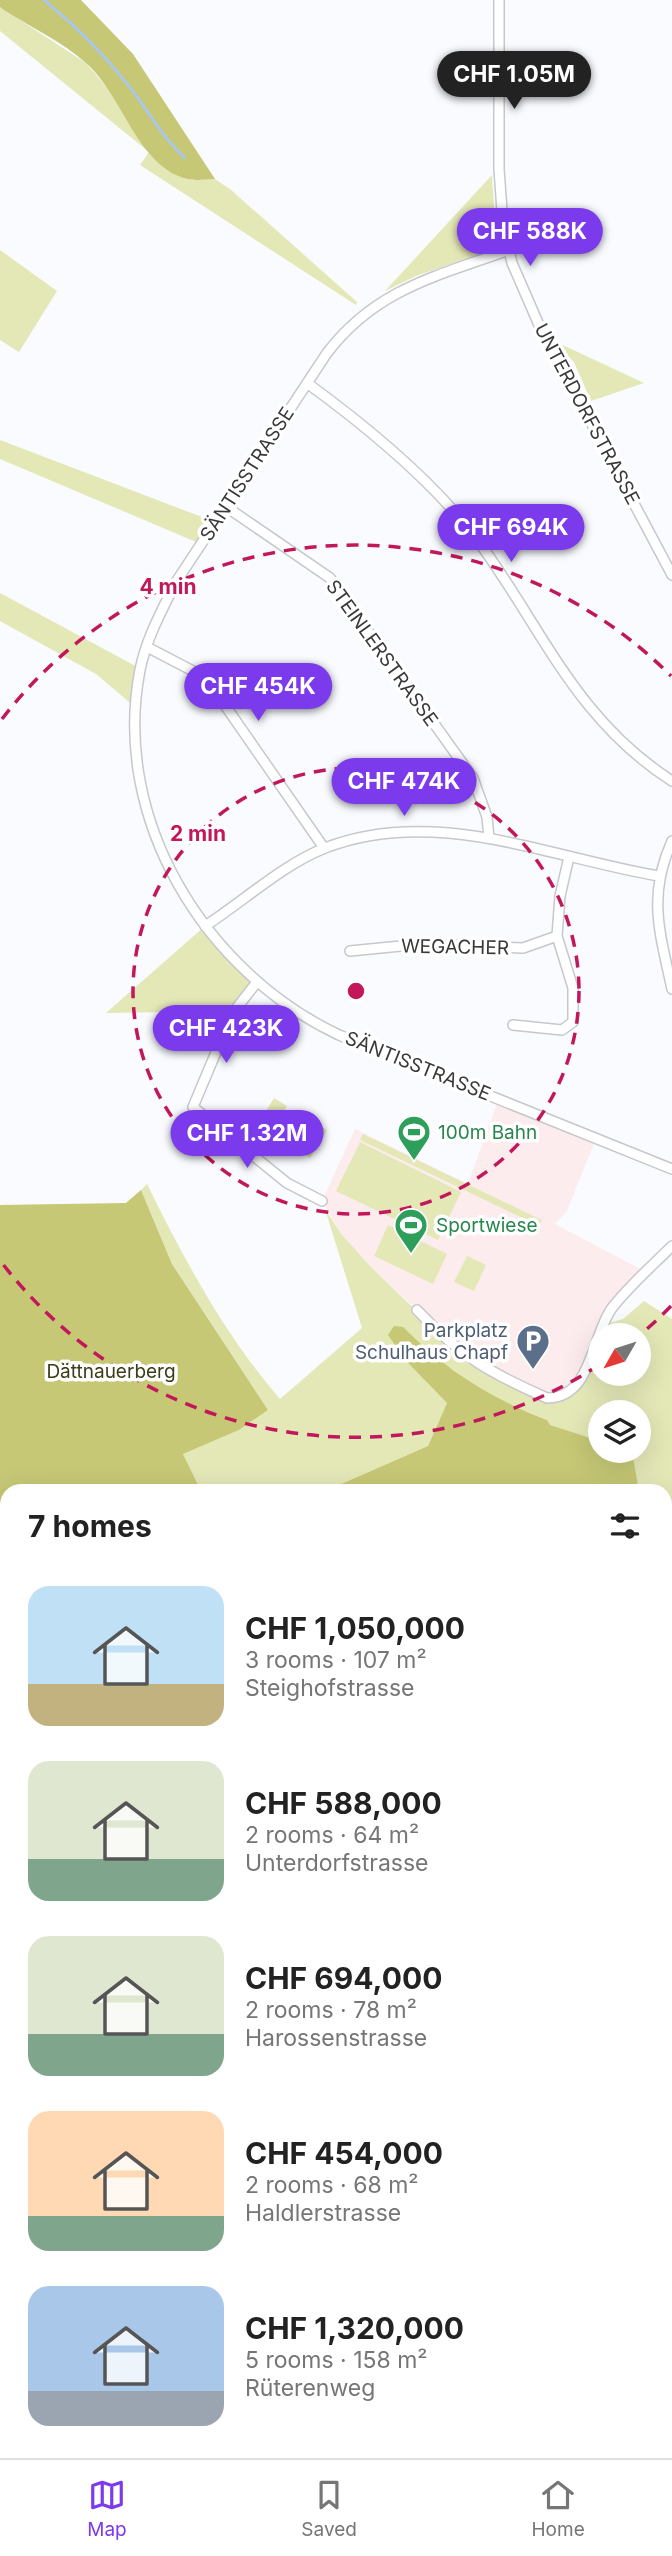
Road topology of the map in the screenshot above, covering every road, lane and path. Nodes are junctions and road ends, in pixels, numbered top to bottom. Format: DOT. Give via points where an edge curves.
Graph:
graph roads {
  1 [pos="499,0"];
  2 [pos="509,250"];
  3 [pos="307,383"];
  4 [pos="225,506"];
  5 [pos="672,576"];
  6 [pos="147,647"];
  7 [pos="672,780"];
  8 [pos="489,838"];
  9 [pos="672,841"];
  10 [pos="324,848"];
  11 [pos="569,857"];
  12 [pos="659,876"];
  13 [pos="205,926"];
  14 [pos="557,936"];
  15 [pos="350,951"];
  16 [pos="257,982"];
  17 [pos="672,989"];
  18 [pos="513,1025"];
  19 [pos="672,1169"];
  20 [pos="322,1200"];
  21 [pos="672,1246"];
  22 [pos="417,1310"];
  23 [pos="604,1323"];
  24 [pos="588,1361"];
  1 -- 2 [label="street, UNTERDORFSTRASSE" via="499,169"];
  2 -- 3 [label="street, SÄNTISSTRASSE" via="420,281 366,311 336,341"];
  2 -- 5 [label="street, UNTERDORFSTRASSE" via="539,325"];
  3 -- 4 [label="street, SÄNTISSTRASSE"];
  3 -- 7 [label="street" via="349,414 448,506 480,545 593,714 630,752"];
  4 -- 6 [label="street, SÄNTISSTRASSE" via="176,582"];
  4 -- 8 [label="street, STEINLERSTRASSE" via="330,578 473,778"];
  6 -- 10 [label="street" via="193,671 213,688"];
  6 -- 13 [label="street, SÄNTISSTRASSE" via="135,707 135,751 142,792 170,866"];
  8 -- 10 [label="street" via="377,833"];
  8 -- 11 [label="street"];
  9 -- 12 [label="street"];
  10 -- 13 [label="street"];
  11 -- 12 [label="street"];
  11 -- 14 [label="street"];
  12 -- 17 [label="street" via="656,912"];
  13 -- 16 [label="street, SÄNTISSTRASSE"];
  14 -- 15 [label="street, WEGACHER" via="523,948 421,944"];
  14 -- 18 [label="street" via="573,988 573,1022 562,1030"];
  16 -- 19 [label="street, SÄNTISSTRASSE" via="339,1035"];
  16 -- 20 [label="street" via="232,1014 193,1107 286,1183"];
  21 -- 23 [label="street" via="610,1310"];
  22 -- 24 [label="street" via="474,1363 547,1398 559,1398 578,1384"];
}
